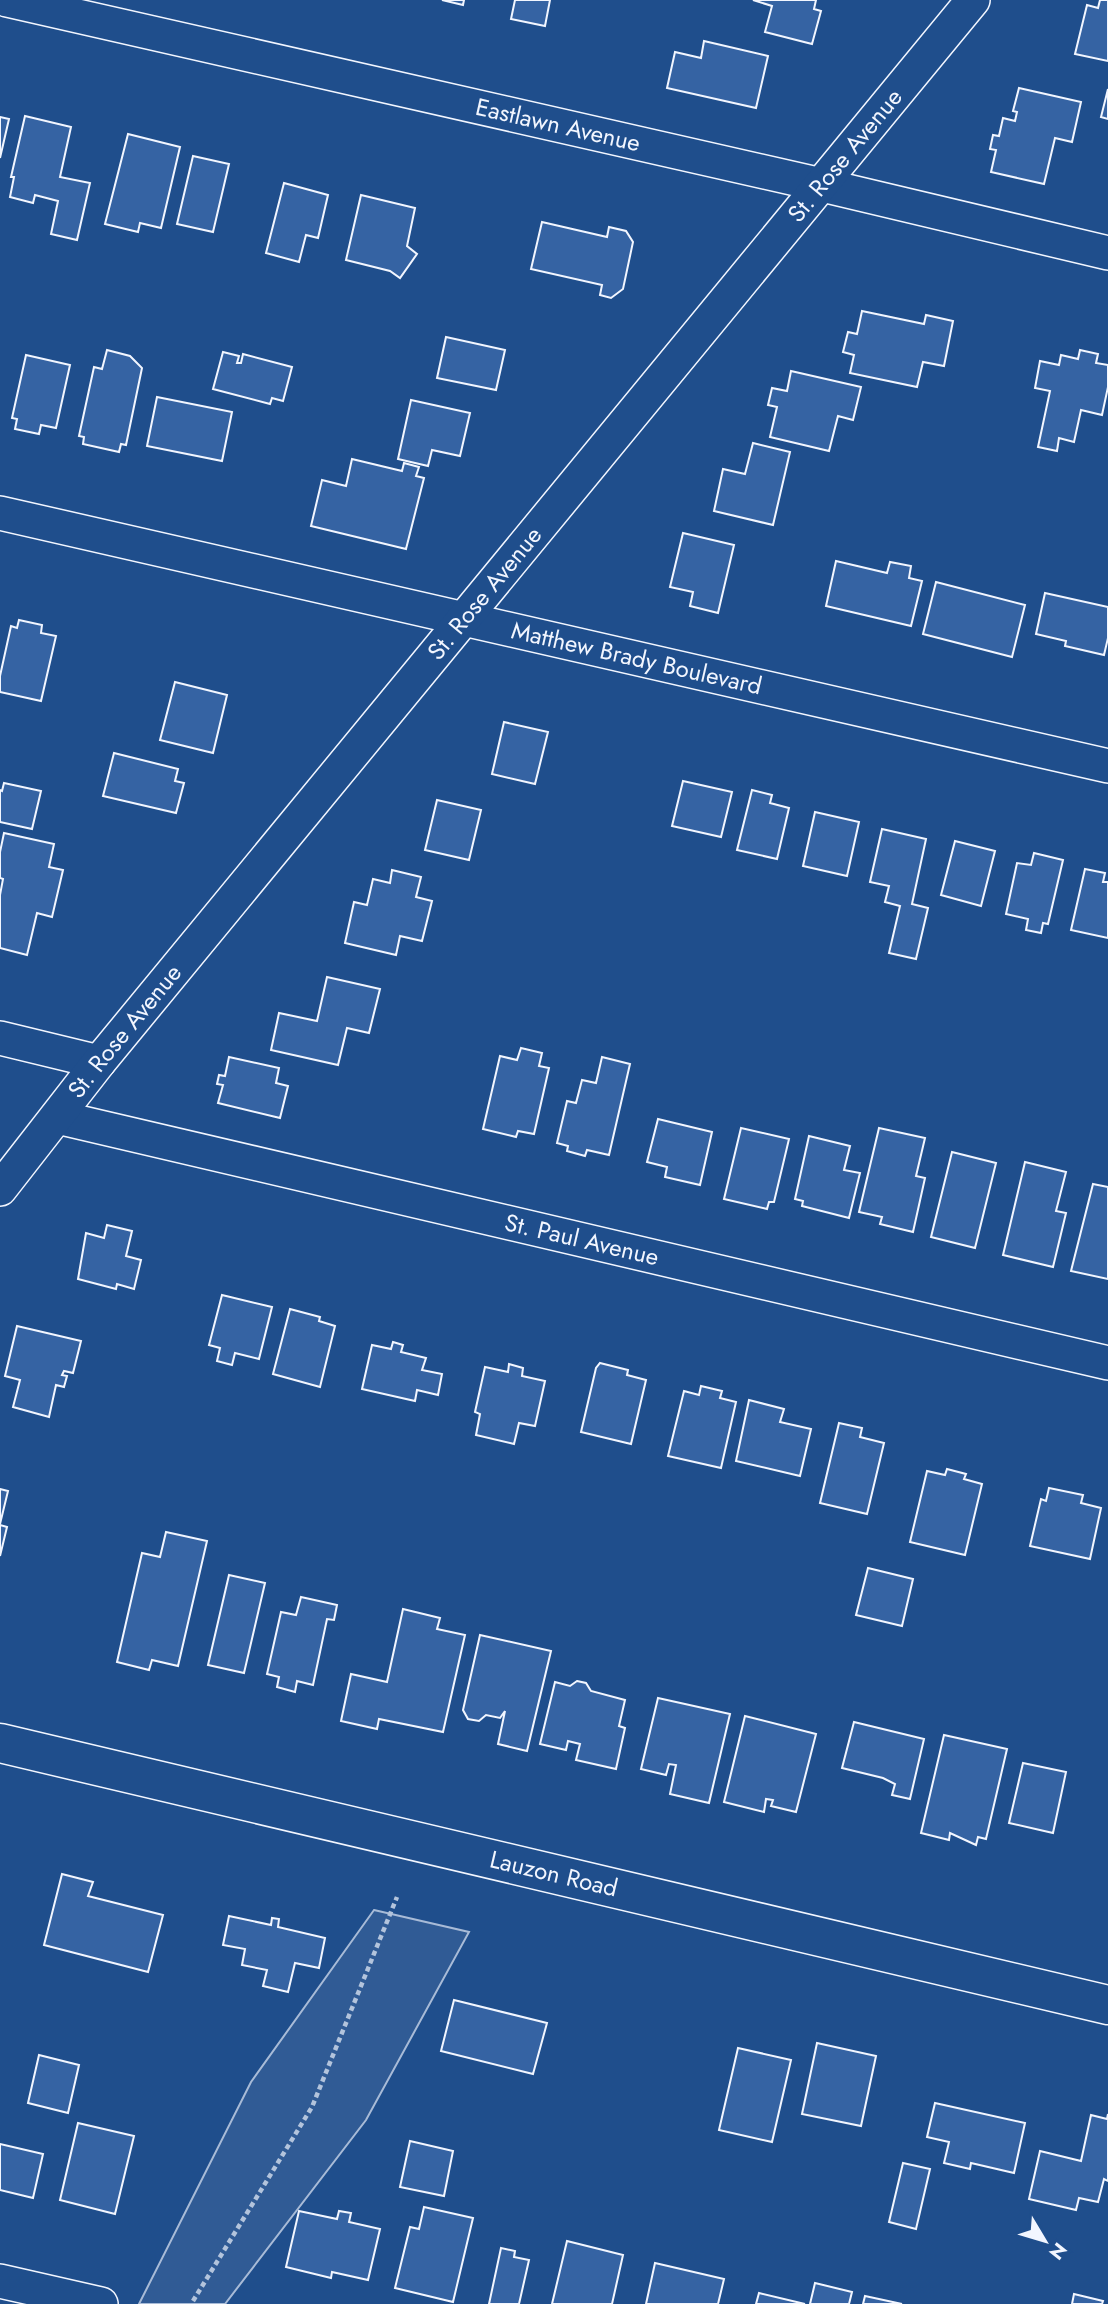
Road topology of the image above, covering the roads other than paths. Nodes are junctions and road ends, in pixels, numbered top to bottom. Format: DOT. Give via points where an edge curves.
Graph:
graph roads {
  1 [pos="7,0"];
  2 [pos="973,0"];
  3 [pos="822,185"];
  4 [pos="1108,253"];
  5 [pos="0,513"];
  6 [pos="463,618"];
  7 [pos="1108,766"];
  8 [pos="0,1038"];
  9 [pos="99,1062"];
  10 [pos="57,1116"];
  11 [pos="0,1189"];
  12 [pos="1108,1363"];
  13 [pos="0,1742"];
  14 [pos="1108,2005"];
  15 [pos="0,2281"];
  16 [pos="101,2304"];
  1 -- 3 [label="street, Eastlawn Avenue"];
  2 -- 3 [label="street, St. Rose Avenue"];
  3 -- 4 [label="street, Eastlawn Avenue"];
  3 -- 6 [label="street, St. Rose Avenue"];
  5 -- 6 [label="street, Matthew Brady Boulevard"];
  6 -- 7 [label="street, Matthew Brady Boulevard"];
  6 -- 9 [label="street, St. Rose Avenue"];
  8 -- 9 [label="street"];
  9 -- 10 [label="street, St. Rose Avenue"];
  10 -- 11 [label="street, St. Rose Avenue"];
  10 -- 12 [label="street, St. Paul Avenue"];
  13 -- 14 [label="main road, Lauzon Road"];
  15 -- 16 [label="street"];
}
